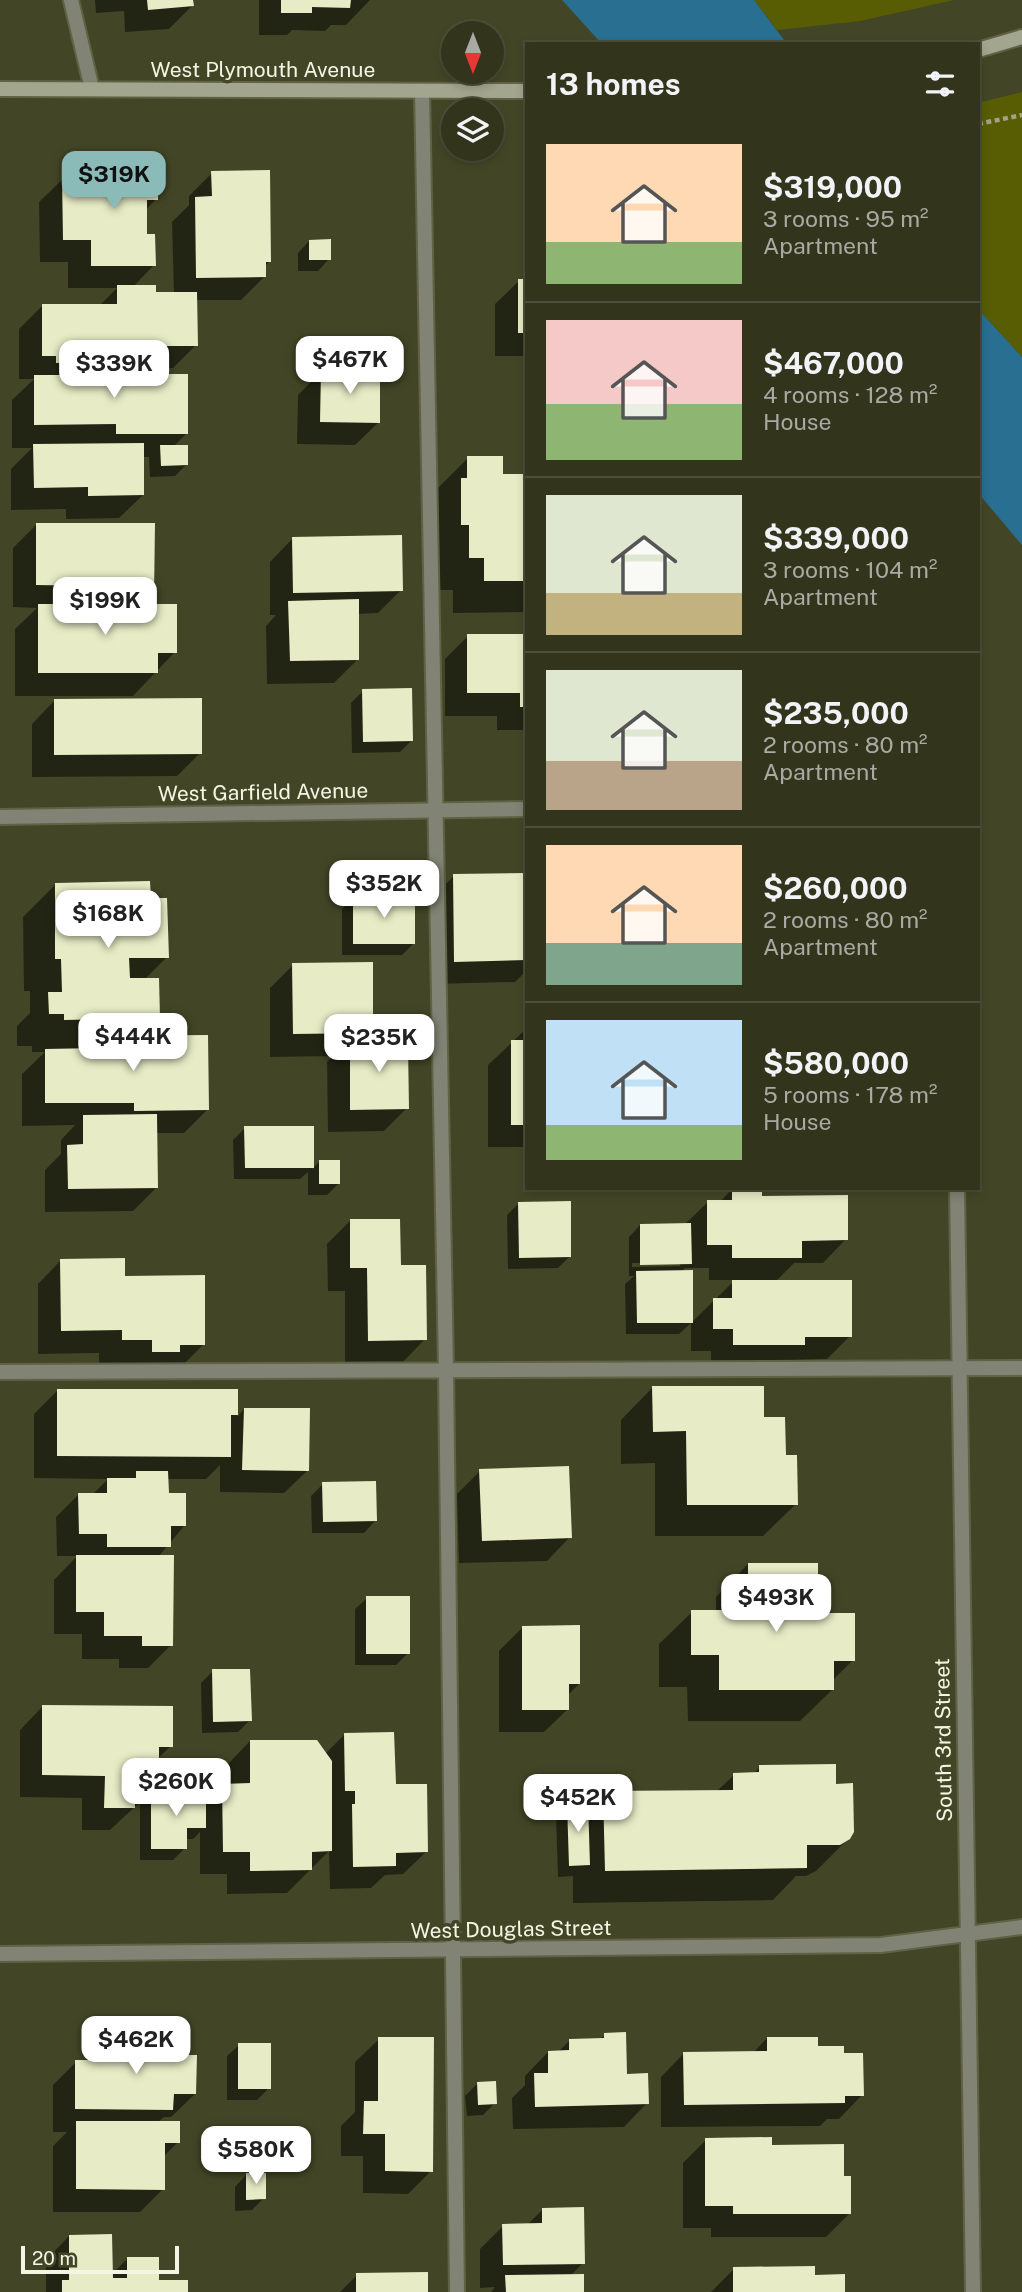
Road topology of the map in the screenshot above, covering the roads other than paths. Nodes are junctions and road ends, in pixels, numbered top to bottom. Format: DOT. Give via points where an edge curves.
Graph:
graph roads {
  1 [pos="71,0"];
  2 [pos="1022,37"];
  3 [pos="980,49"];
  4 [pos="0,89"];
  5 [pos="92,89"];
  6 [pos="422,91"];
  7 [pos="525,91"];
  8 [pos="525,809"];
  9 [pos="433,811"];
  10 [pos="0,817"];
  11 [pos="957,1190"];
  12 [pos="958,1368"];
  13 [pos="1022,1368"];
  14 [pos="446,1369"];
  15 [pos="0,1372"];
  16 [pos="1022,1927"];
  17 [pos="967,1934"];
  18 [pos="452,1951"];
  19 [pos="0,1954"];
  20 [pos="457,2292"];
  21 [pos="972,2292"];
  1 -- 5 [label="street"];
  2 -- 3 [label="main road"];
  4 -- 5 [label="main road, West Plymouth Avenue"];
  5 -- 6 [label="main road, West Plymouth Avenue"];
  6 -- 7 [label="main road, West Plymouth Avenue"];
  6 -- 9 [label="street"];
  8 -- 9 [label="street, West Garfield Avenue"];
  9 -- 10 [label="street, West Garfield Avenue"];
  9 -- 14 [label="street"];
  11 -- 12 [label="street, South 3rd Street"];
  12 -- 13 [label="street"];
  12 -- 14 [label="street"];
  12 -- 17 [label="street, South 3rd Street"];
  14 -- 15 [label="street"];
  14 -- 18 [label="street"];
  16 -- 17 [label="street, West Douglas Street"];
  17 -- 18 [label="street, West Douglas Street" via="881,1945"];
  17 -- 21 [label="street, South 3rd Street"];
  18 -- 19 [label="street, West Douglas Street"];
  18 -- 20 [label="street"];
}
